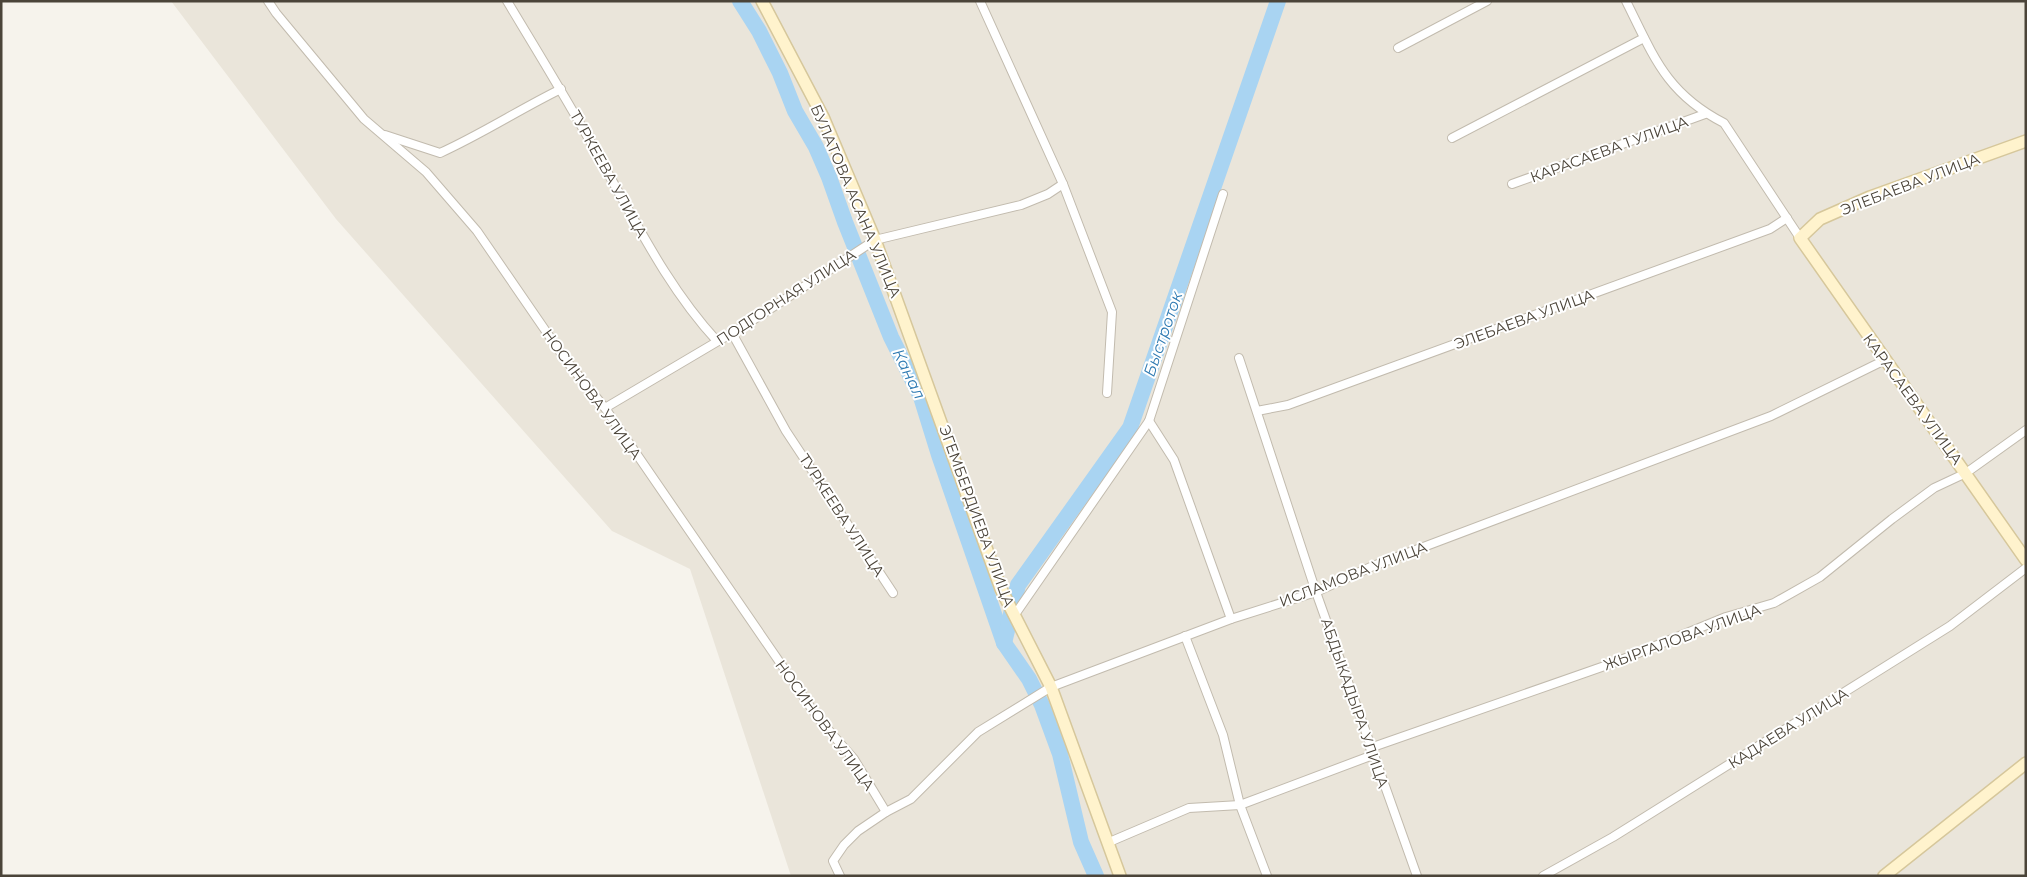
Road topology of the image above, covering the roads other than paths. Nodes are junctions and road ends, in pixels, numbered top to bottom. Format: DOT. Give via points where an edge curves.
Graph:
graph roads {
  1 [pos="268,1"];
  2 [pos="507,1"];
  3 [pos="762,1"];
  4 [pos="980,1"];
  5 [pos="1487,1"];
  6 [pos="1626,1"];
  7 [pos="1644,38"];
  8 [pos="1398,48"];
  9 [pos="561,89"];
  10 [pos="1706,114"];
  11 [pos="382,134"];
  12 [pos="1452,138"];
  13 [pos="2026,141"];
  14 [pos="1063,184"];
  15 [pos="1512,184"];
  16 [pos="1223,194"];
  17 [pos="1787,218"];
  18 [pos="1800,238"];
  19 [pos="875,240"];
  20 [pos="732,333"];
  21 [pos="717,342"];
  22 [pos="1239,358"];
  23 [pos="1884,360"];
  24 [pos="1107,393"];
  25 [pos="936,406"];
  26 [pos="605,408"];
  27 [pos="1257,411"];
  28 [pos="1149,421"];
  29 [pos="2026,430"];
  30 [pos="1966,472"];
  31 [pos="2026,560"];
  32 [pos="2026,568"];
  33 [pos="1316,592"];
  34 [pos="893,593"];
  35 [pos="1014,616"];
  36 [pos="1231,619"];
  37 [pos="1185,636"];
  38 [pos="1051,688"];
  39 [pos="1371,751"];
  40 [pos="2026,764"];
  41 [pos="1240,805"];
  42 [pos="886,812"];
  43 [pos="1107,843"];
  44 [pos="840,876"];
  45 [pos="1120,876"];
  46 [pos="1267,876"];
  47 [pos="1417,876"];
  48 [pos="1543,876"];
  49 [pos="1884,876"];
  1 -- 11 [label="street, НОСИНОВА УЛИЦА" via="364,119"];
  2 -- 9 [label="street, ТУРКЕЕВА УЛИЦА"];
  3 -- 19 [label="street, БУЛАТОВА АСАНА УЛИЦА" via="823,117"];
  4 -- 14 [label="street"];
  5 -- 8 [label="street"];
  6 -- 7 [label="street"];
  7 -- 10 [label="street" via="1656,63 1678,91"];
  7 -- 12 [label="street"];
  9 -- 11 [label="street" via="440,153"];
  9 -- 21 [label="street, ТУРКЕЕВА УЛИЦА" via="677,292"];
  10 -- 15 [label="street, КАРАСАЕВА 1 УЛИЦА"];
  10 -- 17 [label="street" via="1724,124"];
  11 -- 26 [label="street, НОСИНОВА УЛИЦА" via="426,172 477,231 565,359"];
  13 -- 18 [label="street, ЭЛЕБАЕВА УЛИЦА" via="1870,197 1820,219"];
  14 -- 19 [label="street, ПОДГОРНАЯ УЛИЦА" via="1021,205"];
  14 -- 24 [label="street" via="1112,312"];
  16 -- 28 [label="street"];
  17 -- 18 [label="street"];
  17 -- 27 [label="street, ЭЛЕБАЕВА УЛИЦА" via="1770,229 1288,405"];
  18 -- 23 [label="street, КАРАСАЕВА УЛИЦА"];
  19 -- 20 [label="street, ПОДГОРНАЯ УЛИЦА"];
  19 -- 25 [label="street, БУЛАТОВА АСАНА УЛИЦА"];
  20 -- 21 [label="street, ПОДГОРНАЯ УЛИЦА"];
  20 -- 34 [label="street, ТУРКЕЕВА УЛИЦА" via="786,430"];
  21 -- 26 [label="street, ПОДГОРНАЯ УЛИЦА"];
  22 -- 27 [label="street, АБДЫКАДЫРА УЛИЦА"];
  23 -- 30 [label="street, КАРАСАЕВА УЛИЦА"];
  23 -- 33 [label="street, ИСЛАМОВА УЛИЦА" via="1771,416 1373,566"];
  25 -- 35 [label="street, ЭГЕМБЕРДИЕВА УЛИЦА" via="1001,589"];
  26 -- 42 [label="street, НОСИНОВА УЛИЦА" via="813,710 854,759"];
  27 -- 33 [label="street, АБДЫКАДЫРА УЛИЦА"];
  28 -- 35 [label="street"];
  28 -- 36 [label="street" via="1174,460"];
  29 -- 30 [label="street, ЖЫРГАЛОВА УЛИЦА"];
  30 -- 31 [label="street, КАРАСАЕВА УЛИЦА"];
  30 -- 39 [label="street, ЖЫРГАЛОВА УЛИЦА" via="1934,488 1820,576 1774,603 1726,617 1616,662"];
  32 -- 48 [label="street, КАДАЕВА УЛИЦА" via="1950,626 1613,837"];
  33 -- 36 [label="street, ИСЛАМОВА УЛИЦА"];
  33 -- 39 [label="street, АБДЫКАДЫРА УЛИЦА"];
  35 -- 38 [label="street, ЭГЕМБЕРДИЕВА УЛИЦА"];
  36 -- 37 [label="street, ИСЛАМОВА УЛИЦА"];
  37 -- 38 [label="street, ИСЛАМОВА УЛИЦА"];
  37 -- 41 [label="street" via="1223,735"];
  38 -- 42 [label="street, ИСЛАМОВА УЛИЦА" via="978,732 911,799"];
  38 -- 43 [label="street, ЭГЕМБЕРДИЕВА УЛИЦА"];
  39 -- 41 [label="street, ЖЫРГАЛОВА УЛИЦА"];
  39 -- 47 [label="street, АБДЫКАДЫРА УЛИЦА"];
  40 -- 49 [label="street"];
  41 -- 43 [label="street, ЖЫРГАЛОВА УЛИЦА" via="1189,808"];
  41 -- 46 [label="street"];
  42 -- 44 [label="street, ИСЛАМОВА УЛИЦА" via="858,831 833,860"];
  43 -- 45 [label="street, ЭГЕМБЕРДИЕВА УЛИЦА"];
}
